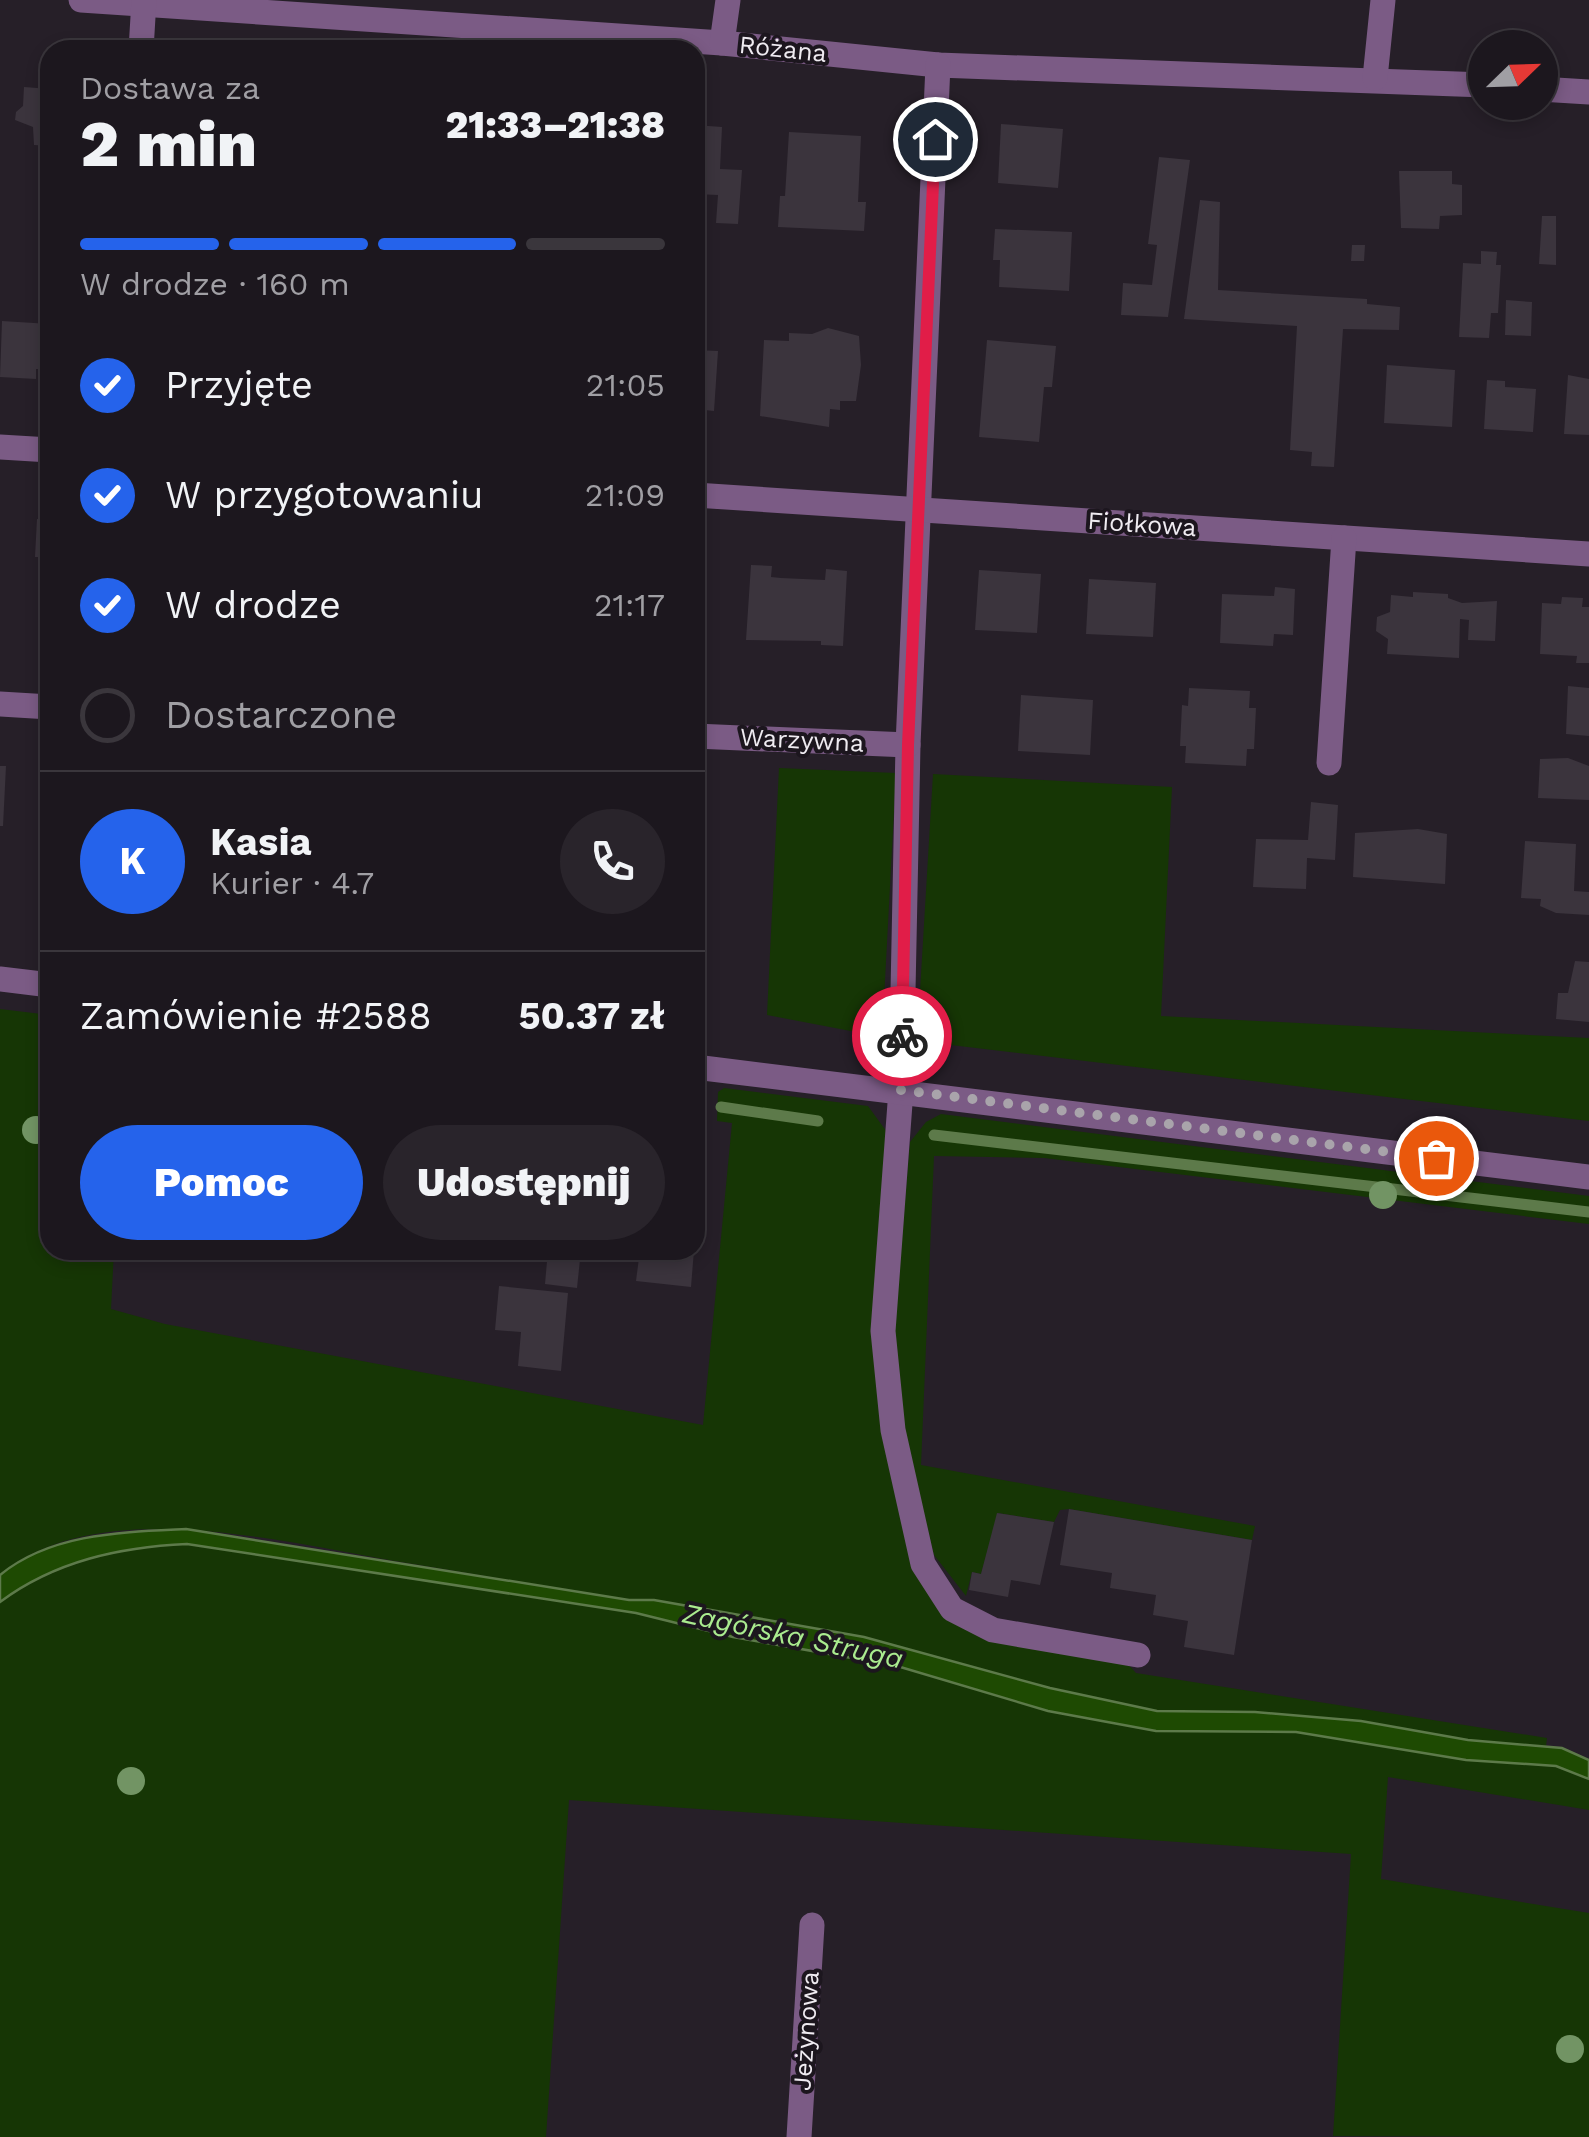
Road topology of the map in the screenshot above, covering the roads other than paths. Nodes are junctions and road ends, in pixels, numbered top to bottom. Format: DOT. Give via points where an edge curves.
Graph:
graph roads {
  1 [pos="81,0"];
  2 [pos="728,0"];
  3 [pos="1383,0"];
  4 [pos="144,2"];
  5 [pos="142,40"];
  6 [pos="680,40"];
  7 [pos="705,42"];
  8 [pos="722,43"];
  9 [pos="938,65"];
  10 [pos="1375,78"];
  11 [pos="1468,84"];
  12 [pos="1558,90"];
  13 [pos="1589,92"];
  14 [pos="0,447"];
  15 [pos="40,449"];
  16 [pos="705,495"];
  17 [pos="920,510"];
  18 [pos="1344,538"];
  19 [pos="1589,554"];
  20 [pos="0,704"];
  21 [pos="40,706"];
  22 [pos="705,736"];
  23 [pos="908,745"];
  24 [pos="1329,763"];
  25 [pos="0,980"];
  26 [pos="40,984"];
  27 [pos="705,1068"];
  28 [pos="901,1090"];
  29 [pos="1589,1178"];
  30 [pos="1138,1655"];
  31 [pos="812,1925"];
  32 [pos="799,2137"];
  1 -- 4 [label="street, Różana"];
  2 -- 8 [label="street"];
  3 -- 10 [label="street"];
  4 -- 5 [label="street"];
  4 -- 6 [label="street, Różana"];
  7 -- 8 [label="street, Różana"];
  8 -- 9 [label="street, Różana"];
  9 -- 10 [label="street, Różana"];
  9 -- 17 [label="street"];
  10 -- 11 [label="street, Różana"];
  12 -- 13 [label="street"];
  14 -- 15 [label="street"];
  16 -- 17 [label="street, Fiołkowa"];
  17 -- 18 [label="street, Fiołkowa"];
  17 -- 23 [label="street"];
  18 -- 19 [label="street, Fiołkowa"];
  18 -- 24 [label="street"];
  20 -- 21 [label="street"];
  22 -- 23 [label="street, Warzywna"];
  23 -- 28 [label="street"];
  25 -- 26 [label="street"];
  27 -- 28 [label="street"];
  28 -- 29 [label="street"];
  28 -- 30 [label="street" via="883,1332 894,1430 923,1564 952,1608 993,1630"];
  31 -- 32 [label="street, Jeżynowa"];
}
